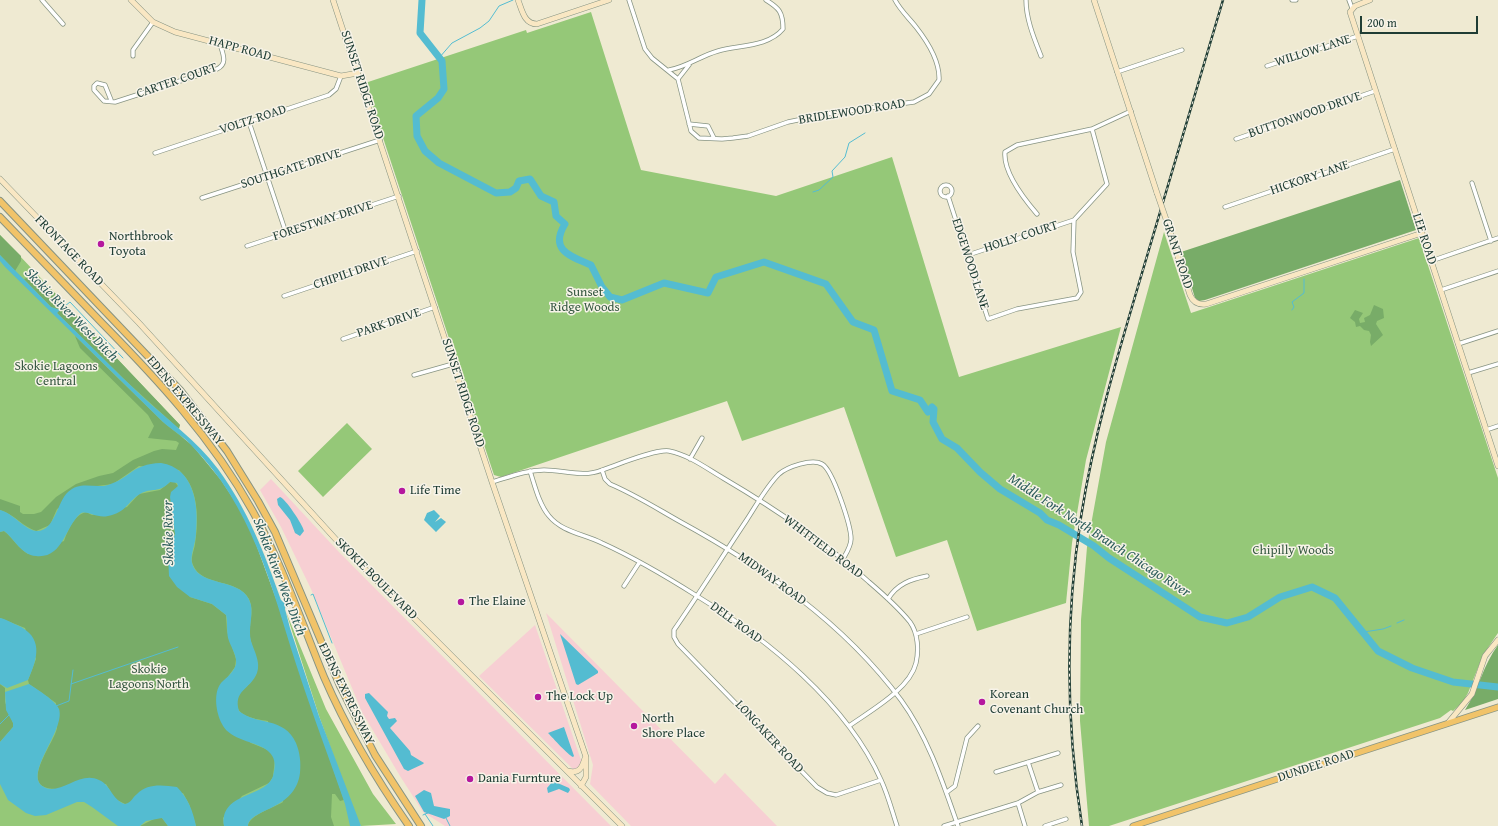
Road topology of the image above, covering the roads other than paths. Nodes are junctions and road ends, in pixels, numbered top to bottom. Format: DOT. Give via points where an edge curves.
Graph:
graph roads {
  1 [pos="42,0"];
  2 [pos="132,0"];
  3 [pos="333,0"];
  4 [pos="518,0"];
  5 [pos="606,0"];
  6 [pos="629,0"];
  7 [pos="766,0"];
  8 [pos="895,0"];
  9 [pos="1026,0"];
  10 [pos="1094,0"];
  11 [pos="1292,0"];
  12 [pos="1296,0"];
  13 [pos="1349,0"];
  14 [pos="1370,0"];
  15 [pos="1351,10"];
  16 [pos="152,22"];
  17 [pos="63,24"];
  18 [pos="1358,36"];
  19 [pos="220,44"];
  20 [pos="1182,50"];
  21 [pos="133,56"];
  22 [pos="1040,56"];
  23 [pos="690,64"];
  24 [pos="1267,66"];
  25 [pos="669,70"];
  26 [pos="1117,72"];
  27 [pos="358,73"];
  28 [pos="341,76"];
  29 [pos="678,79"];
  30 [pos="1375,91"];
  31 [pos="111,100"];
  32 [pos="1131,111"];
  33 [pos="249,122"];
  34 [pos="689,124"];
  35 [pos="1092,129"];
  36 [pos="714,138"];
  37 [pos="1236,139"];
  38 [pos="380,140"];
  39 [pos="1395,149"];
  40 [pos="155,153"];
  41 [pos="267,177"];
  42 [pos="0,179"];
  43 [pos="1472,183"];
  44 [pos="399,196"];
  45 [pos="948,196"];
  46 [pos="202,198"];
  47 [pos="0,201"];
  48 [pos="1225,207"];
  49 [pos="1037,214"];
  50 [pos="0,217"];
  51 [pos="1074,220"];
  52 [pos="286,233"];
  53 [pos="1422,233"];
  54 [pos="1498,238"];
  55 [pos="1491,241"];
  56 [pos="247,246"];
  57 [pos="417,251"];
  58 [pos="968,255"];
  59 [pos="1431,261"];
  60 [pos="1498,271"];
  61 [pos="1441,290"];
  62 [pos="284,296"];
  63 [pos="434,307"];
  64 [pos="139,323"];
  65 [pos="1498,331"];
  66 [pos="343,339"];
  67 [pos="1458,344"];
  68 [pos="453,364"];
  69 [pos="1498,364"];
  70 [pos="1468,374"];
  71 [pos="414,375"];
  72 [pos="1498,426"];
  73 [pos="1486,430"];
  74 [pos="702,438"];
  75 [pos="690,459"];
  76 [pos="1498,466"];
  77 [pos="602,470"];
  78 [pos="530,471"];
  79 [pos="492,482"];
  80 [pos="760,500"];
  81 [pos="728,548"];
  82 [pos="843,558"];
  83 [pos="639,563"];
  84 [pos="927,576"];
  85 [pos="624,586"];
  86 [pos="698,596"];
  87 [pos="888,599"];
  88 [pos="967,617"];
  89 [pos="916,634"];
  90 [pos="1498,640"];
  91 [pos="894,692"];
  92 [pos="1498,707"];
  93 [pos="1448,723"];
  94 [pos="849,726"];
  95 [pos="978,726"];
  96 [pos="1058,753"];
  97 [pos="586,757"];
  98 [pos="1028,762"];
  99 [pos="567,771"];
  100 [pos="996,772"];
  101 [pos="881,780"];
  102 [pos="1061,785"];
  103 [pos="581,786"];
  104 [pos="947,792"];
  105 [pos="1038,792"];
  106 [pos="1018,803"];
  107 [pos="1066,819"];
  108 [pos="958,824"];
  109 [pos="409,826"];
  110 [pos="421,826"];
  111 [pos="622,826"];
  112 [pos="898,826"];
  113 [pos="944,826"];
  114 [pos="1025,826"];
  115 [pos="1046,826"];
  116 [pos="1133,826"];
  1 -- 17 [label="street"];
  2 -- 16 [label="street, HAPP ROAD"];
  3 -- 27 [label="street, SUNSET RIDGE ROAD"];
  4 -- 5 [label="street" via="524,17 532,24"];
  6 -- 25 [label="street" via="645,49 652,58"];
  7 -- 23 [label="street" via="778,7 783,19 783,29 776,37 717,51"];
  8 -- 36 [label="street, BRIDLEWOOD ROAD" via="927,44 937,65 939,80 929,94 914,102 832,113 788,122 740,137"];
  9 -- 22 [label="street" via="1028,17"];
  10 -- 26 [label="street, GRANT ROAD"];
  11 -- 12 [label="street"];
  13 -- 15 [label="street, LEE ROAD"];
  14 -- 15 [label="street"];
  15 -- 18 [label="street, LEE ROAD"];
  16 -- 19 [label="street, HAPP ROAD" via="175,32"];
  16 -- 21 [label="street" via="133,50"];
  18 -- 24 [label="street, WILLOW LANE"];
  18 -- 30 [label="street, LEE ROAD"];
  19 -- 28 [label="street, HAPP ROAD"];
  19 -- 31 [label="street, CARTER COURT" via="224,59 222,66 115,102"];
  20 -- 26 [label="street"];
  23 -- 25 [label="street"];
  23 -- 29 [label="street"];
  25 -- 29 [label="street"];
  26 -- 32 [label="street, GRANT ROAD"];
  27 -- 28 [label="street, HAPP ROAD"];
  27 -- 38 [label="street, SUNSET RIDGE ROAD"];
  28 -- 33 [label="street, VOLTZ ROAD" via="336,89 329,95"];
  29 -- 34 [label="street, BRIDLEWOOD ROAD"];
  30 -- 37 [label="street, BUTTONWOOD DRIVE"];
  30 -- 39 [label="street, LEE ROAD"];
  31 -- 31 [label="street" via="104,101 94,90 94,86 105,85"];
  32 -- 35 [label="street"];
  32 -- 53 [label="street, GRANT ROAD, bridge" via="1190,295 1200,305"];
  33 -- 40 [label="street, VOLTZ ROAD"];
  33 -- 41 [label="street"];
  34 -- 36 [label="street" via="708,126"];
  34 -- 36 [label="street, BRIDLEWOOD ROAD" via="691,131 699,138"];
  35 -- 49 [label="street" via="1017,145 1005,152 1006,163 1013,178"];
  35 -- 51 [label="street" via="1107,184"];
  38 -- 41 [label="street, SOUTHGATE DRIVE"];
  38 -- 44 [label="street, SUNSET RIDGE ROAD"];
  39 -- 48 [label="street, HICKORY LANE"];
  39 -- 53 [label="street, LEE ROAD"];
  41 -- 46 [label="street, SOUTHGATE DRIVE"];
  41 -- 52 [label="street"];
  42 -- 64 [label="street, FRONTAGE ROAD"];
  43 -- 55 [label="street"];
  44 -- 52 [label="street, FORESTWAY DRIVE"];
  44 -- 57 [label="street, SUNSET RIDGE ROAD"];
  45 -- 58 [label="street, EDGEWOOD LANE"];
  47 -- 110 [label="highway, EDENS EXPRESSWAY" via="180,390 227,451 275,532 340,686 371,748"];
  50 -- 109 [label="highway, EDENS EXPRESSWAY" via="187,413 231,475 271,547 342,716 364,758"];
  51 -- 58 [label="street, HOLLY COURT"];
  51 -- 58 [label="street, EDGEWOOD LANE" via="1073,252 1080,292 1077,298 1017,309 988,319"];
  52 -- 56 [label="street, FORESTWAY DRIVE"];
  53 -- 59 [label="street, LEE ROAD"];
  54 -- 55 [label="street"];
  55 -- 59 [label="street"];
  57 -- 62 [label="street, CHIPILI DRIVE"];
  57 -- 63 [label="street, SUNSET RIDGE ROAD"];
  59 -- 61 [label="street, LEE ROAD"];
  60 -- 61 [label="street"];
  61 -- 67 [label="street, LEE ROAD"];
  63 -- 66 [label="street, PARK DRIVE"];
  63 -- 68 [label="street, SUNSET RIDGE ROAD"];
  64 -- 99 [label="street, SKOKIE BOULEVARD" via="337,540"];
  65 -- 67 [label="street"];
  67 -- 70 [label="street, LEE ROAD"];
  68 -- 71 [label="street"];
  68 -- 79 [label="street, SUNSET RIDGE ROAD"];
  69 -- 70 [label="street"];
  70 -- 73 [label="street, LEE ROAD"];
  72 -- 73 [label="street"];
  73 -- 76 [label="street, LEE ROAD"];
  74 -- 75 [label="street"];
  75 -- 77 [label="street, WHITFIELD ROAD" via="667,451"];
  75 -- 80 [label="street, WHITFIELD ROAD"];
  77 -- 78 [label="street" via="582,475 557,471"];
  77 -- 81 [label="street, MIDWAY ROAD" via="610,484"];
  78 -- 79 [label="street"];
  78 -- 83 [label="street, DELL ROAD" via="549,516 568,531 602,542"];
  79 -- 97 [label="street, SUNSET RIDGE ROAD"];
  80 -- 81 [label="street"];
  80 -- 82 [label="street, WHITFIELD ROAD"];
  80 -- 82 [label="street" via="784,470 816,461 823,464 833,479 851,533 849,548"];
  81 -- 86 [label="street"];
  81 -- 91 [label="street, MIDWAY ROAD" via="793,592 829,622"];
  82 -- 87 [label="street, WHITFIELD ROAD"];
  83 -- 85 [label="street"];
  83 -- 86 [label="street, DELL ROAD"];
  84 -- 87 [label="street" via="902,584 894,589"];
  86 -- 94 [label="street, DELL ROAD" via="772,649 806,680"];
  86 -- 101 [label="street, LONGAKER ROAD" via="674,630 678,644 817,787 827,793 836,794"];
  87 -- 89 [label="street, WHITFIELD ROAD" via="910,623"];
  88 -- 89 [label="street"];
  89 -- 91 [label="street" via="918,650 913,674"];
  90 -- 93 [label="street" via="1485,656 1474,689"];
  91 -- 94 [label="street"];
  91 -- 104 [label="street, MIDWAY ROAD" via="923,737"];
  92 -- 93 [label="main road, DUNDEE ROAD"];
  93 -- 116 [label="main road, DUNDEE ROAD"];
  94 -- 101 [label="street, DELL ROAD"];
  95 -- 104 [label="street" via="967,738 955,786"];
  96 -- 98 [label="street"];
  97 -- 99 [label="street" via="580,771"];
  97 -- 103 [label="street, SUNSET RIDGE ROAD" via="586,777"];
  98 -- 100 [label="street"];
  98 -- 105 [label="street"];
  99 -- 103 [label="street, SKOKIE BOULEVARD"];
  101 -- 112 [label="street, DELL ROAD"];
  102 -- 105 [label="street"];
  103 -- 111 [label="street, SKOKIE BOULEVARD"];
  104 -- 108 [label="street, MIDWAY ROAD"];
  105 -- 106 [label="street"];
  106 -- 108 [label="street"];
  106 -- 114 [label="street"];
  107 -- 115 [label="street"];
  108 -- 113 [label="street"];
}
